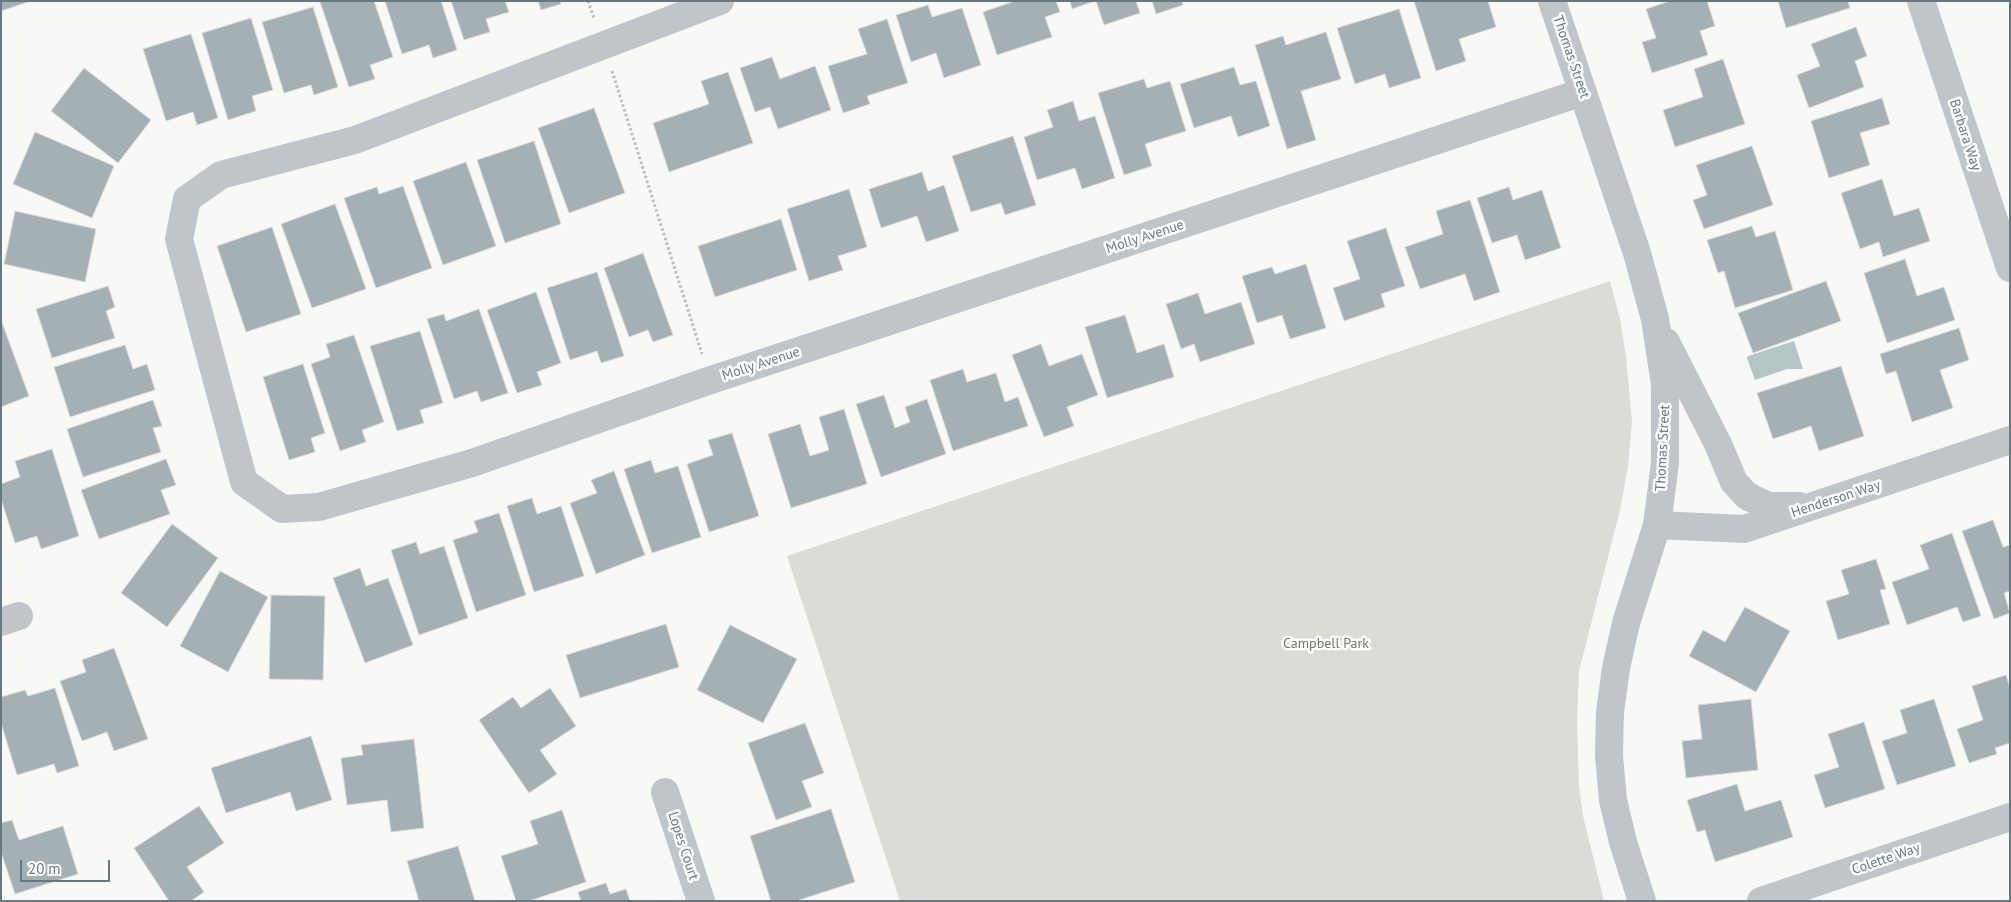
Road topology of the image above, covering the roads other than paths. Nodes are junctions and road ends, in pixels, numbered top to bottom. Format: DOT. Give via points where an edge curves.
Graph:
graph roads {
  1 [pos="720,1"];
  2 [pos="1552,1"];
  3 [pos="1921,1"];
  4 [pos="1583,92"];
  5 [pos="2010,268"];
  6 [pos="1655,319"];
  7 [pos="2010,440"];
  8 [pos="1813,507"];
  9 [pos="1657,525"];
  10 [pos="665,792"];
  11 [pos="2008,825"];
  12 [pos="701,901"];
  13 [pos="1642,901"];
  14 [pos="1761,901"];
  1 -- 4 [label="street, Molly Avenue" via="355,140 221,175 188,199 179,239 244,482 282,509 319,507 472,463 708,381"];
  2 -- 4 [label="street, Thomas Street"];
  3 -- 5 [label="street, Barbara Way"];
  4 -- 6 [label="street, Thomas Street" via="1637,253"];
  6 -- 8 [label="street" via="1734,482 1747,496 1768,506"];
  6 -- 9 [label="street, Thomas Street" via="1665,384 1666,416 1665,463"];
  7 -- 8 [label="street, Henderson Way"];
  8 -- 9 [label="street, Henderson Way" via="1744,529"];
  9 -- 13 [label="street, Thomas Street" via="1626,623 1616,668 1608,756 1612,800"];
  10 -- 12 [label="street, Lopes Court"];
  11 -- 14 [label="street, Colette Way"];
}
